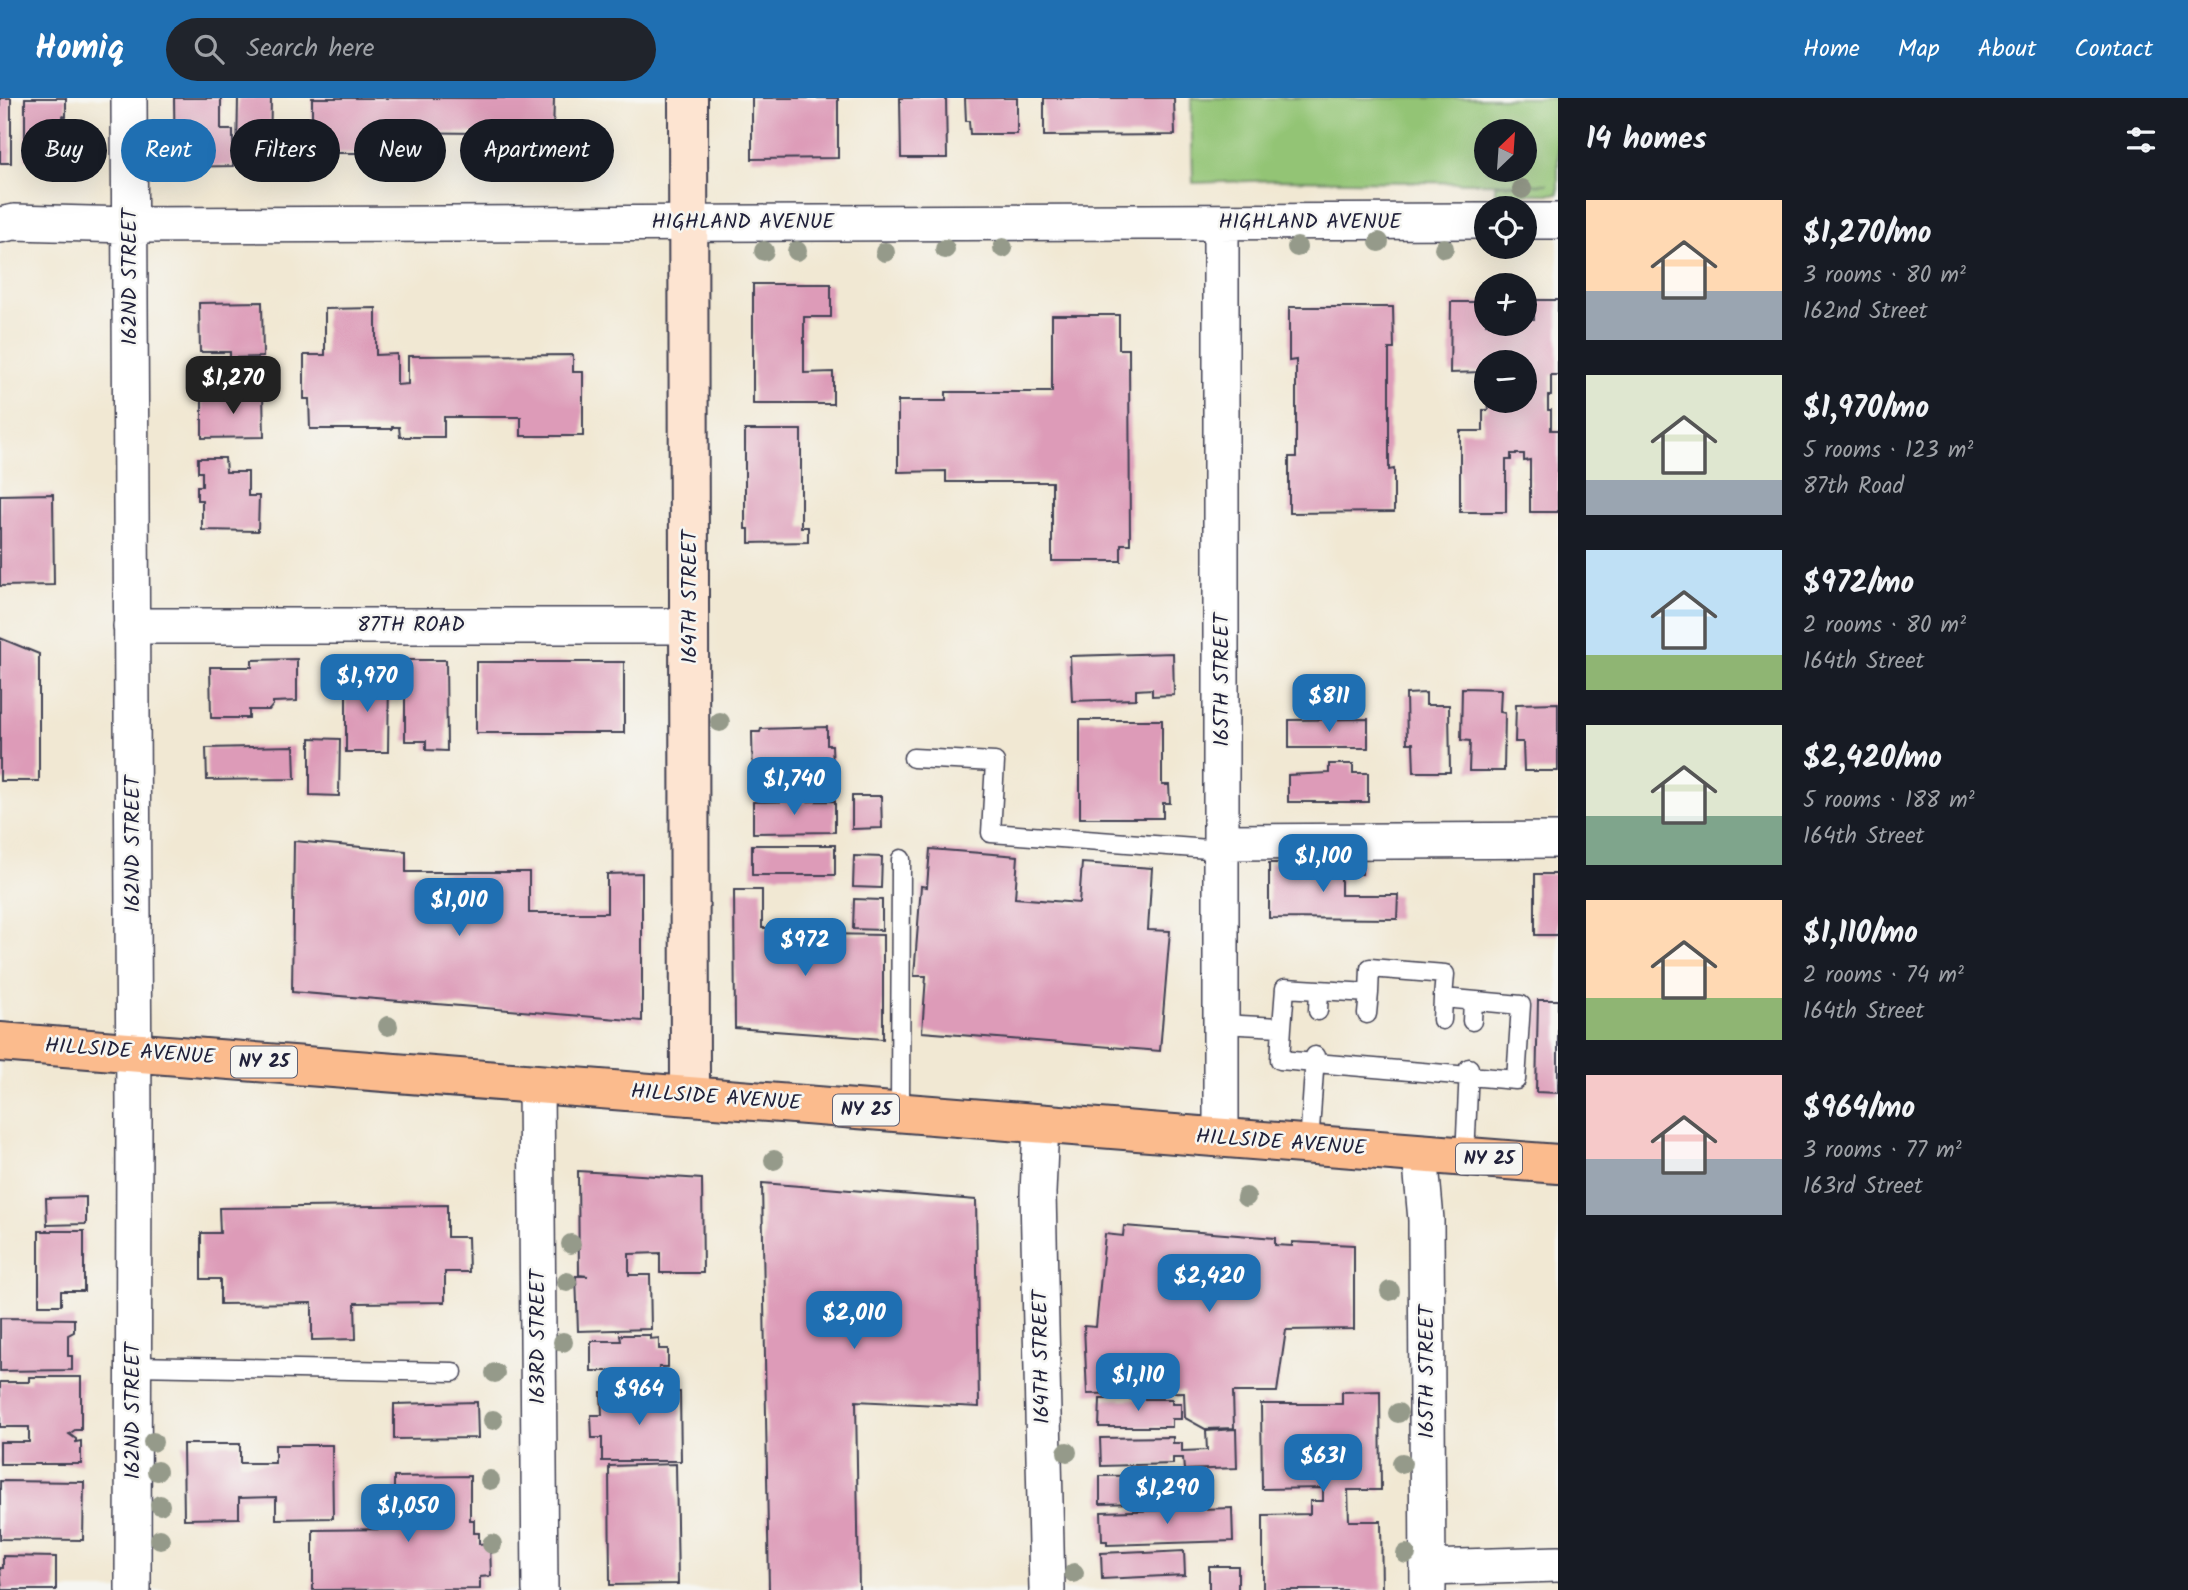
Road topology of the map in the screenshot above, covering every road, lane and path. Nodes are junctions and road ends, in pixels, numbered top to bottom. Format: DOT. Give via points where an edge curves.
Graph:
graph roads {
  1 [pos="129,98"];
  2 [pos="688,98"];
  3 [pos="1474,221"];
  4 [pos="1537,221"];
  5 [pos="1558,221"];
  6 [pos="689,222"];
  7 [pos="1221,222"];
  8 [pos="0,225"];
  9 [pos="130,225"];
  10 [pos="131,626"];
  11 [pos="690,626"];
  12 [pos="913,758"];
  13 [pos="1558,840"];
  14 [pos="1222,846"];
  15 [pos="901,859"];
  16 [pos="1319,990"];
  17 [pos="1369,993"];
  18 [pos="1444,999"];
  19 [pos="1473,1001"];
  20 [pos="1318,1011"];
  21 [pos="1367,1014"];
  22 [pos="1442,1020"];
  23 [pos="1472,1021"];
  24 [pos="1221,1024"];
  25 [pos="1282,1027"];
  26 [pos="0,1042"];
  27 [pos="134,1052"];
  28 [pos="1315,1060"];
  29 [pos="1468,1072"];
  30 [pos="536,1084"];
  31 [pos="690,1096"];
  32 [pos="900,1112"];
  33 [pos="1041,1124"];
  34 [pos="1221,1138"];
  35 [pos="1310,1145"];
  36 [pos="1420,1153"];
  37 [pos="1465,1157"];
  38 [pos="1558,1164"];
  39 [pos="134,1366"];
  40 [pos="453,1372"];
  41 [pos="1558,1564"];
  42 [pos="1428,1579"];
  43 [pos="133,1590"];
  44 [pos="540,1590"];
  45 [pos="1047,1590"];
  1 -- 9 [label="street, 162ND STREET"];
  2 -- 6 [label="street, 164TH STREET"];
  3 -- 7 [label="street, HIGHLAND AVENUE"];
  4 -- 5 [label="street"];
  6 -- 7 [label="street, HIGHLAND AVENUE"];
  6 -- 9 [label="street, HIGHLAND AVENUE"];
  6 -- 11 [label="street, 164TH STREET"];
  7 -- 14 [label="street, 165TH STREET"];
  8 -- 9 [label="street, HIGHLAND AVENUE"];
  9 -- 10 [label="street, 162ND STREET"];
  10 -- 11 [label="street, 87TH ROAD"];
  10 -- 27 [label="street, 162ND STREET"];
  11 -- 31 [label="street, 164TH STREET"];
  12 -- 14 [label="lane" via="995,762 991,833"];
  13 -- 14 [label="street"];
  14 -- 24 [label="street, 165TH STREET"];
  15 -- 32 [label="lane"];
  16 -- 17 [label="lane"];
  16 -- 20 [label="lane"];
  16 -- 25 [label="lane" via="1285,988"];
  17 -- 18 [label="lane" via="1370,968 1445,974"];
  17 -- 21 [label="lane"];
  18 -- 19 [label="lane"];
  18 -- 22 [label="lane"];
  19 -- 23 [label="lane"];
  19 -- 29 [label="lane" via="1521,1005 1516,1080"];
  24 -- 25 [label="lane"];
  24 -- 34 [label="street, 165TH STREET"];
  25 -- 28 [label="lane" via="1280,1060"];
  26 -- 27 [label="main road, HILLSIDE AVENUE / NY 25"];
  27 -- 30 [label="main road, HILLSIDE AVENUE / NY 25"];
  27 -- 39 [label="street, 162ND STREET"];
  28 -- 29 [label="lane"];
  28 -- 35 [label="lane"];
  29 -- 37 [label="lane"];
  30 -- 31 [label="main road, HILLSIDE AVENUE / NY 25"];
  30 -- 44 [label="street, 163RD STREET"];
  31 -- 32 [label="main road, HILLSIDE AVENUE / NY 25"];
  32 -- 33 [label="main road, HILLSIDE AVENUE / NY 25"];
  33 -- 34 [label="main road, HILLSIDE AVENUE / NY 25"];
  33 -- 45 [label="street, 164TH STREET" via="1038,1193"];
  34 -- 35 [label="main road, HILLSIDE AVENUE / NY 25"];
  35 -- 36 [label="main road, HILLSIDE AVENUE / NY 25"];
  36 -- 37 [label="main road, HILLSIDE AVENUE / NY 25"];
  36 -- 42 [label="street, 165TH STREET" via="1426,1220"];
  37 -- 38 [label="main road, HILLSIDE AVENUE / NY 25"];
  39 -- 40 [label="lane"];
  39 -- 43 [label="street, 162ND STREET"];
  41 -- 42 [label="street"];
}
